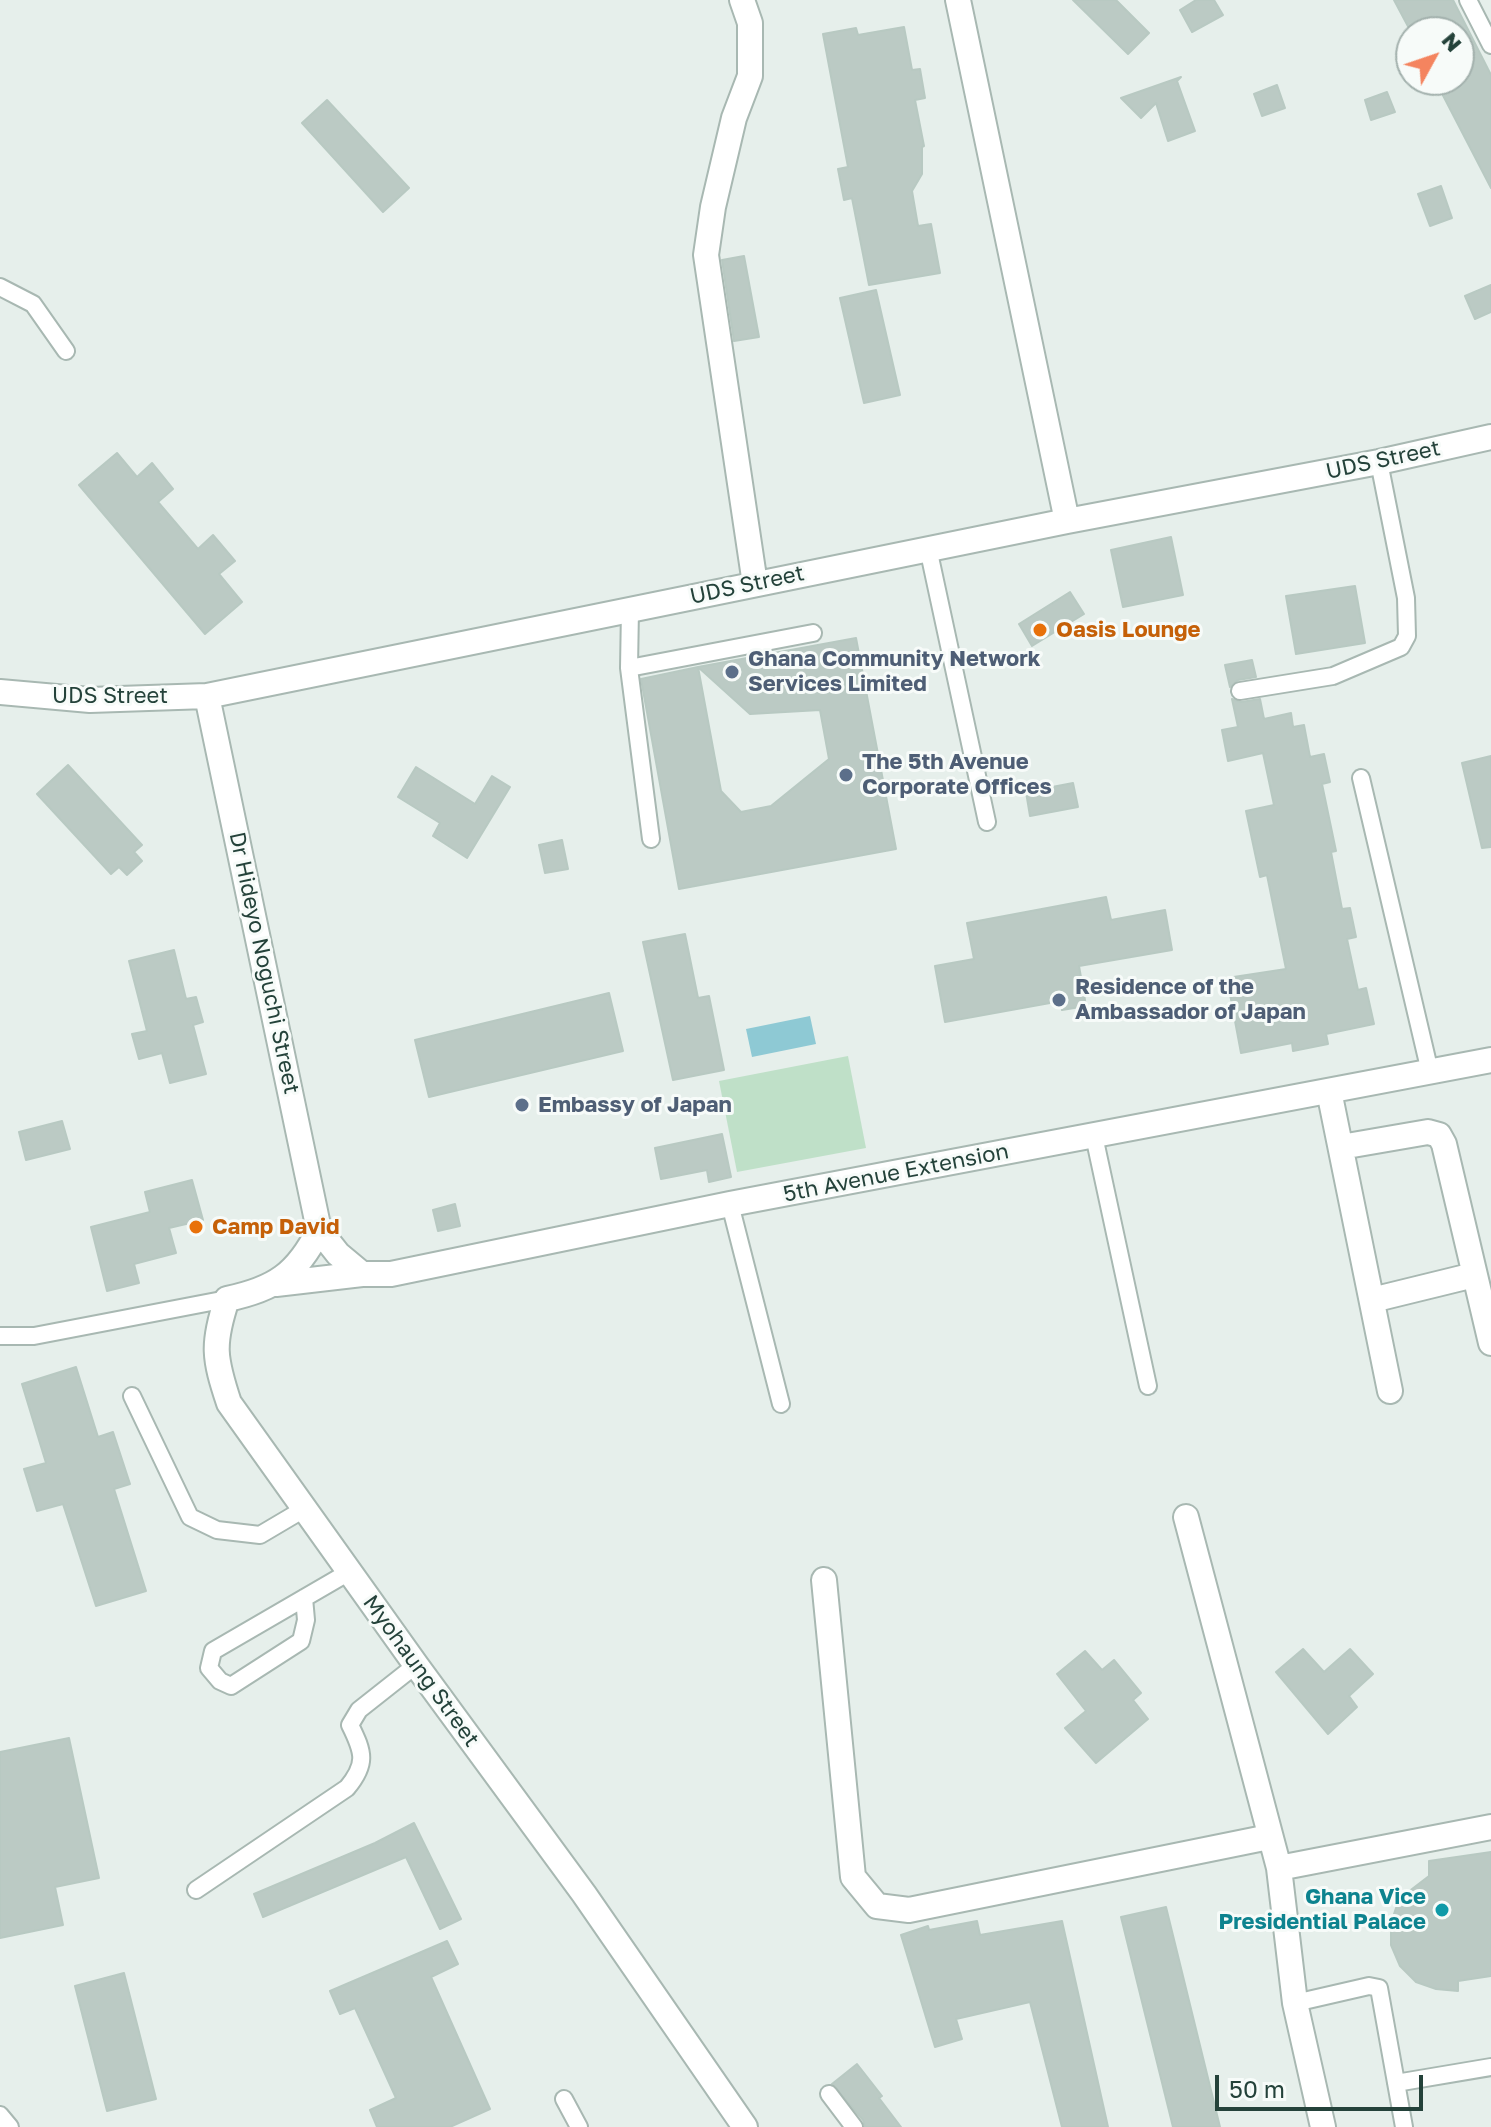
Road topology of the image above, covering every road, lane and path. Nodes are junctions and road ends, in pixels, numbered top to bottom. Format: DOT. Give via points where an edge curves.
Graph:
graph roads {
  1 [pos="742,0"];
  2 [pos="958,0"];
  3 [pos="1468,0"];
  4 [pos="1491,45"];
  5 [pos="0,287"];
  6 [pos="66,351"];
  7 [pos="1491,437"];
  8 [pos="1379,462"];
  9 [pos="1067,521"];
  10 [pos="928,548"];
  11 [pos="755,584"];
  12 [pos="630,609"];
  13 [pos="813,633"];
  14 [pos="629,668"];
  15 [pos="1240,691"];
  16 [pos="0,692"];
  17 [pos="207,696"];
  18 [pos="1361,778"];
  19 [pos="987,822"];
  20 [pos="651,839"];
  21 [pos="1491,1060"];
  22 [pos="1430,1072"];
  23 [pos="1329,1091"];
  24 [pos="1094,1136"];
  25 [pos="1341,1147"];
  26 [pos="730,1204"];
  27 [pos="319,1230"];
  28 [pos="362,1274"];
  29 [pos="1474,1275"];
  30 [pos="276,1284"];
  31 [pos="227,1299"];
  32 [pos="1372,1300"];
  33 [pos="0,1336"];
  34 [pos="1491,1343"];
  35 [pos="1148,1386"];
  36 [pos="1390,1391"];
  37 [pos="132,1396"];
  38 [pos="781,1404"];
  39 [pos="304,1509"];
  40 [pos="1186,1517"];
  41 [pos="349,1572"];
  42 [pos="824,1580"];
  43 [pos="304,1598"];
  44 [pos="416,1665"];
  45 [pos="1491,1827"];
  46 [pos="1269,1837"];
  47 [pos="1279,1868"];
  48 [pos="196,1890"];
  49 [pos="1295,2003"];
  50 [pos="1491,2067"];
  51 [pos="1396,2083"];
  52 [pos="829,2094"];
  53 [pos="564,2099"];
  54 [pos="0,2115"];
  55 [pos="10,2127"];
  56 [pos="579,2127"];
  57 [pos="745,2127"];
  58 [pos="854,2127"];
  59 [pos="1323,2127"];
  60 [pos="1404,2127"];
  1 -- 11 [label="street" via="750,23 750,76 734,118 706,255"];
  2 -- 9 [label="street"];
  3 -- 4 [label="lane"];
  5 -- 6 [label="lane" via="33,304"];
  7 -- 8 [label="street, UDS Street"];
  8 -- 9 [label="street, UDS Street"];
  8 -- 15 [label="lane" via="1406,598 1407,636 1401,647 1333,676"];
  9 -- 10 [label="street, UDS Street"];
  10 -- 11 [label="street, UDS Street"];
  10 -- 19 [label="lane"];
  11 -- 12 [label="street, UDS Street"];
  12 -- 14 [label="lane"];
  12 -- 17 [label="street, UDS Street"];
  13 -- 14 [label="lane"];
  14 -- 20 [label="lane"];
  16 -- 17 [label="street, UDS Street" via="90,700"];
  17 -- 27 [label="street, Dr Hideyo Noguchi Street"];
  18 -- 22 [label="lane"];
  21 -- 22 [label="street, 5th Avenue Extension"];
  22 -- 23 [label="street, 5th Avenue Extension"];
  23 -- 24 [label="street, 5th Avenue Extension"];
  23 -- 25 [label="street"];
  24 -- 26 [label="street, 5th Avenue Extension"];
  24 -- 35 [label="lane"];
  25 -- 29 [label="street" via="1428,1132 1439,1135"];
  25 -- 32 [label="street"];
  26 -- 28 [label="street, 5th Avenue Extension" via="391,1274"];
  26 -- 38 [label="lane"];
  27 -- 28 [label="street"];
  27 -- 30 [label="street" via="309,1251"];
  28 -- 30 [label="street, 5th Avenue Extension"];
  29 -- 32 [label="street"];
  29 -- 34 [label="street"];
  30 -- 31 [label="street"];
  31 -- 33 [label="lane" via="34,1336"];
  31 -- 39 [label="street, Myohaung Street" via="216,1332 216,1365 229,1403"];
  32 -- 36 [label="street"];
  37 -- 39 [label="lane" via="190,1517 217,1530 260,1535"];
  39 -- 41 [label="street, Myohaung Street"];
  40 -- 46 [label="street"];
  41 -- 43 [label="lane"];
  41 -- 44 [label="street, Myohaung Street"];
  42 -- 46 [label="street" via="853,1877 877,1906 909,1910"];
  43 -- 43 [label="lane" via="213,1651 209,1668 220,1681 231,1686 301,1641"];
  44 -- 48 [label="lane" via="359,1710 350,1725 363,1757 347,1788"];
  44 -- 57 [label="street, Myohaung Street" via="584,1894"];
  45 -- 47 [label="street"];
  46 -- 47 [label="street"];
  47 -- 49 [label="street"];
  49 -- 51 [label="lane" via="1379,1988"];
  49 -- 59 [label="street"];
  50 -- 51 [label="lane"];
  51 -- 60 [label="lane"];
  52 -- 58 [label="lane"];
  53 -- 56 [label="lane"];
  54 -- 55 [label="lane"];
}
